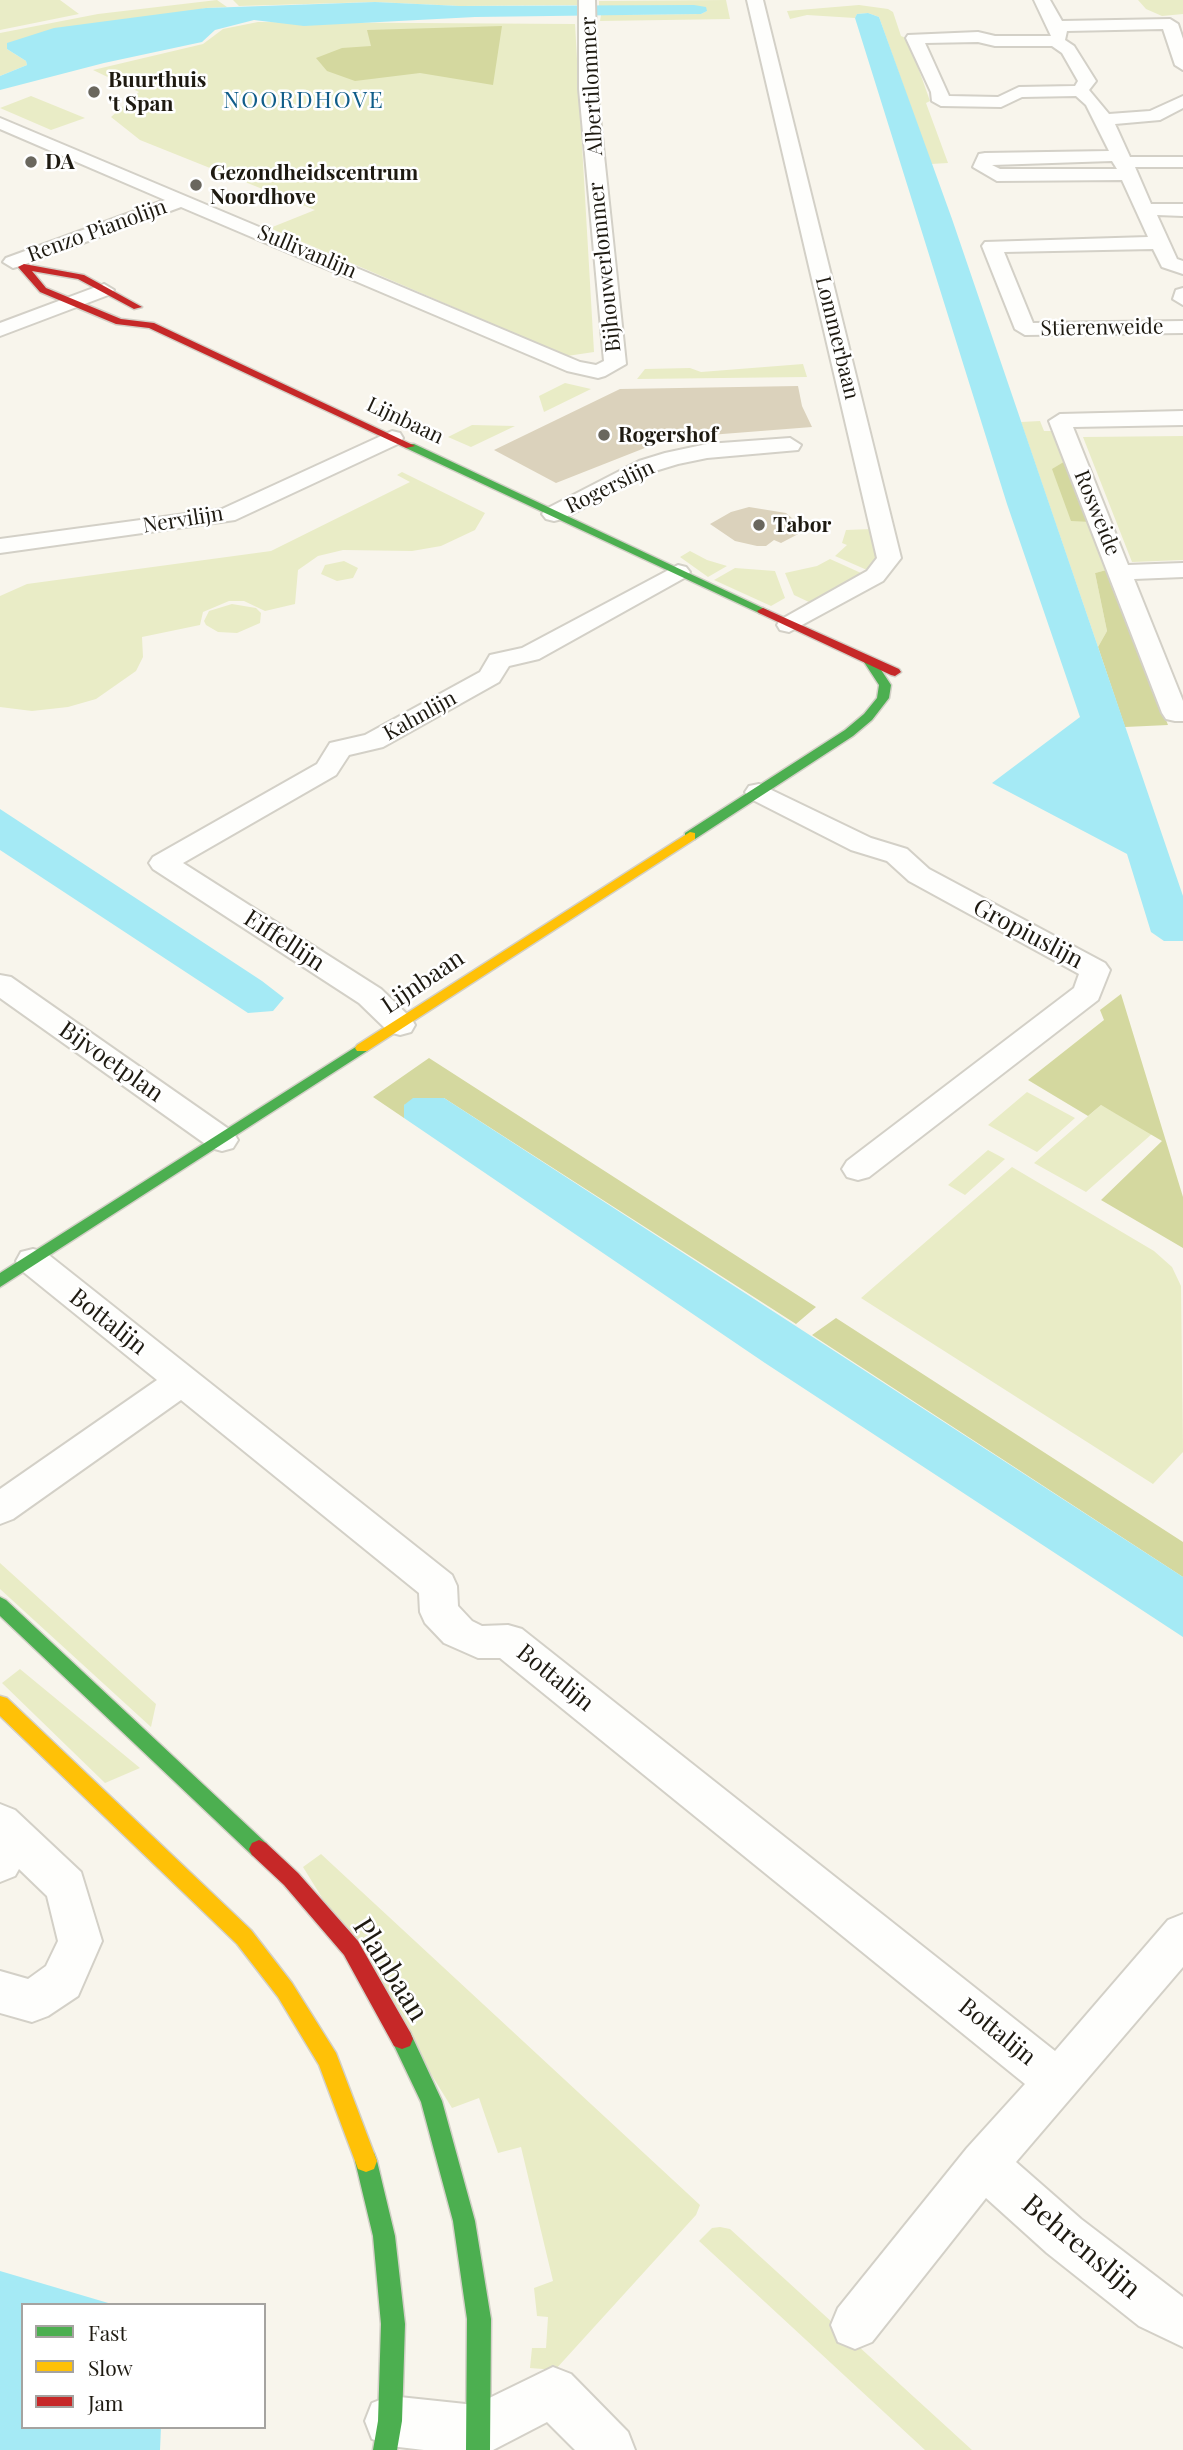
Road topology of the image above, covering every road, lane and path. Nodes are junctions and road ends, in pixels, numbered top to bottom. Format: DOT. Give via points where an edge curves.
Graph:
graph roads {
  1 [pos="755,0"];
  2 [pos="1042,0"];
  3 [pos="588,6"];
  4 [pos="1056,33"];
  5 [pos="1183,65"];
  6 [pos="1080,91"];
  7 [pos="1183,101"];
  8 [pos="1104,120"];
  9 [pos="0,122"];
  10 [pos="1183,162"];
  11 [pos="1122,164"];
  12 [pos="596,170"];
  13 [pos="181,200"];
  14 [pos="1144,209"];
  15 [pos="1183,210"];
  16 [pos="1160,243"];
  17 [pos="12,261"];
  18 [pos="1183,268"];
  19 [pos="104,289"];
  20 [pos="70,303"];
  21 [pos="150,326"];
  22 [pos="1183,327"];
  23 [pos="0,331"];
  24 [pos="574,367"];
  25 [pos="1183,418"];
  26 [pos="392,438"];
  27 [pos="790,445"];
  28 [pos="554,514"];
  29 [pos="0,546"];
  30 [pos="1183,569"];
  31 [pos="678,572"];
  32 [pos="1120,572"];
  33 [pos="789,625"];
  34 [pos="870,662"];
  35 [pos="910,685"];
  36 [pos="900,702"];
  37 [pos="1183,713"];
  38 [pos="869,717"];
  39 [pos="759,792"];
  40 [pos="163,863"];
  41 [pos="0,984"];
  42 [pos="400,1025"];
  43 [pos="222,1140"];
  44 [pos="858,1170"];
  45 [pos="33,1261"];
  46 [pos="0,1281"];
  47 [pos="183,1380"];
  48 [pos="0,1509"];
  49 [pos="0,1605"];
  50 [pos="0,1704"];
  51 [pos="5,1841"];
  52 [pos="1183,1934"];
  53 [pos="0,1992"];
  54 [pos="1057,2081"];
  55 [pos="983,2164"];
  56 [pos="1183,2323"];
  57 [pos="855,2325"];
  58 [pos="387,2435"];
  59 [pos="478,2441"];
  60 [pos="610,2450"];
  1 -- 33 [label="street, Lommerbaan" via="889,558 875,576"];
  2 -- 4 [label="street"];
  3 -- 12 [label="street, Albertilommer" via="587,77"];
  4 -- 5 [label="street" via="1170,24"];
  4 -- 6 [label="street" via="1087,81"];
  4 -- 6 [label="street" via="995,41 914,38 940,101 1001,102 1019,92"];
  6 -- 8 [label="street"];
  7 -- 8 [label="street" via="1154,116"];
  8 -- 11 [label="street"];
  9 -- 13 [label="street, Sullivanlijn"];
  10 -- 11 [label="street"];
  11 -- 11 [label="street" via="985,158 982,167 996,175"];
  11 -- 14 [label="street"];
  12 -- 24 [label="street, Bijhouwerlommer" via="615,365 598,372"];
  13 -- 17 [label="street, Renzo Pianolijn"];
  13 -- 24 [label="street, Sullivanlijn"];
  14 -- 15 [label="street"];
  14 -- 16 [label="street"];
  16 -- 18 [label="street" via="1169,263"];
  16 -- 22 [label="street, Stierenweide" via="992,246 1025,329"];
  17 -- 19 [label="street, Lijnbaan" via="81,277"];
  17 -- 20 [label="street, Lijnbaan" via="43,290"];
  19 -- 20 [label="street"];
  19 -- 21 [label="street, Lijnbaan" via="145,313"];
  20 -- 21 [label="street, Lijnbaan" via="119,322"];
  20 -- 23 [label="street"];
  21 -- 26 [label="street, Lijnbaan"];
  25 -- 32 [label="street, Rosweide" via="1060,421"];
  26 -- 28 [label="street, Lijnbaan"];
  26 -- 29 [label="street, Nervilijn" via="227,515"];
  27 -- 28 [label="street, Rogerslijn" via="707,451 647,466"];
  28 -- 31 [label="street, Lijnbaan"];
  30 -- 32 [label="street"];
  31 -- 33 [label="street, Lijnbaan"];
  31 -- 40 [label="street, Kahnlijn" via="530,654 499,660 490,677 374,741 339,749 327,769"];
  32 -- 37 [label="street, Rosweide" via="1175,713"];
  33 -- 34 [label="street, Lijnbaan"];
  34 -- 35 [label="street, Lijnbaan" via="901,674"];
  34 -- 38 [label="street, Lijnbaan" via="884,685 883,698"];
  36 -- 38 [label="street, Lijnbaan"];
  38 -- 39 [label="street, Lijnbaan"];
  39 -- 42 [label="street, Lijnbaan"];
  39 -- 44 [label="street, Gropiuslijn" via="861,844 897,855 919,875 1095,970 1087,993"];
  40 -- 42 [label="street, Eiffellijn" via="370,996"];
  41 -- 43 [label="street, Bijvoetplan"];
  42 -- 43 [label="street, Lijnbaan"];
  43 -- 45 [label="street, Lijnbaan"];
  45 -- 46 [label="street, Lijnbaan"];
  45 -- 47 [label="street, Bottalijn"];
  47 -- 48 [label="street"];
  47 -- 54 [label="street, Bottalijn" via="438,1586 439,1612 458,1633 478,1642 508,1641"];
  49 -- 59 [label="street, Planbaan" via="291,1879 351,1948 390,2012 431,2101 464,2221 479,2319"];
  50 -- 58 [label="street" via="244,1937 285,1990 328,2060 365,2151 384,2236 393,2323"];
  51 -- 53 [label="street" via="66,1886 80,1941 62,1981 32,2001"];
  52 -- 54 [label="street, Bottalijn"];
  54 -- 55 [label="street, Bottalijn"];
  55 -- 56 [label="street, Behrenslijn" via="1064,2236 1156,2309"];
  55 -- 57 [label="street, Bottalijn"];
  58 -- 59 [label="street"];
  59 -- 60 [label="street" via="553,2392"];
}
